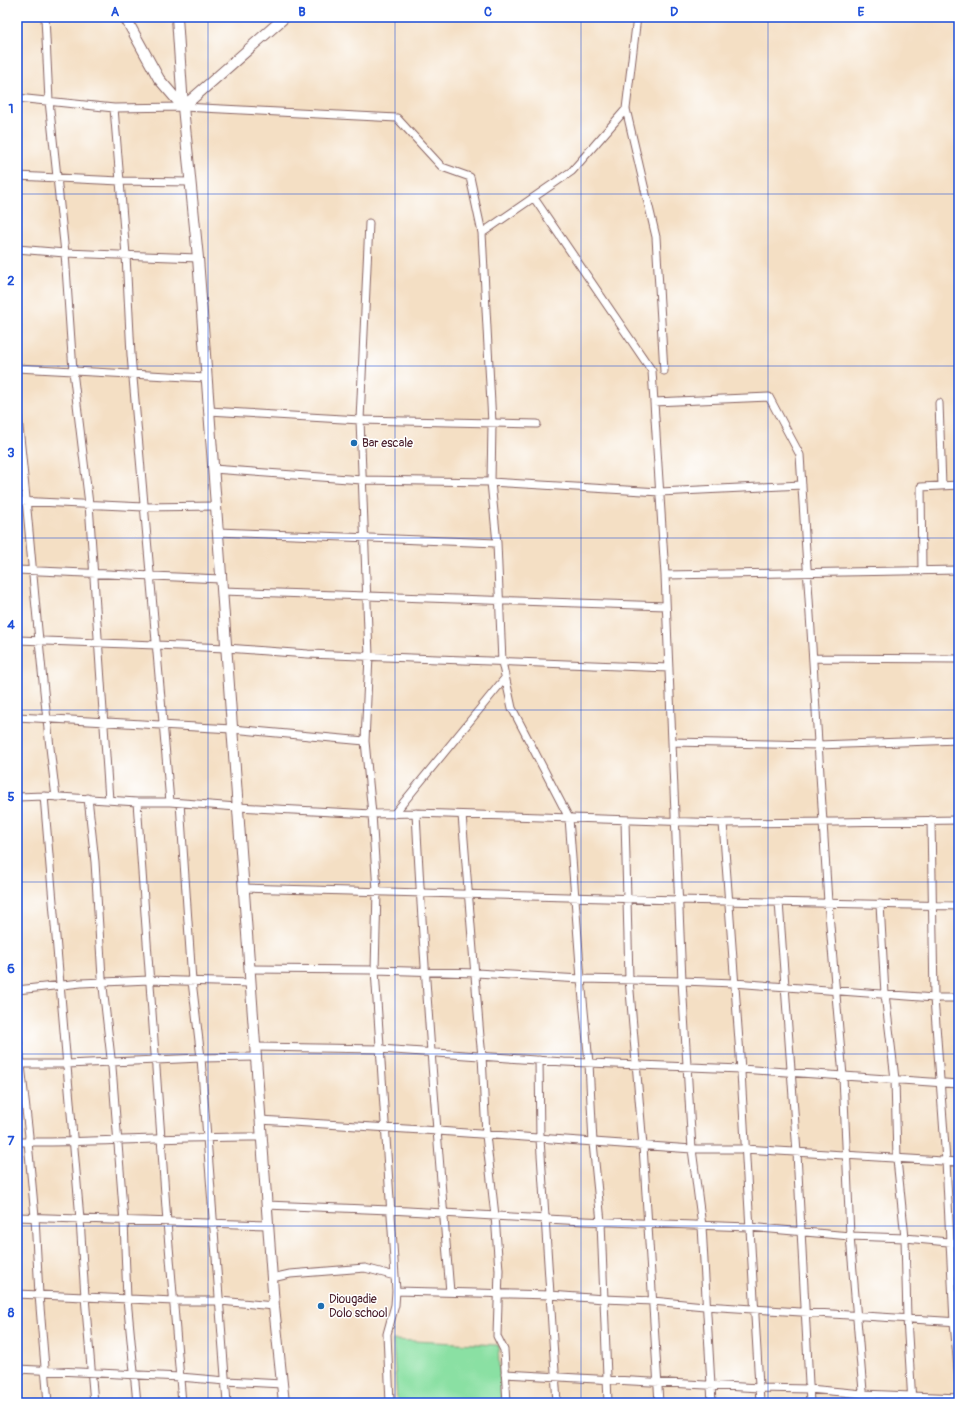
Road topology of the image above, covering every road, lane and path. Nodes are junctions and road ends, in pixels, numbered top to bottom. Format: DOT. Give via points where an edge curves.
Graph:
graph roads {
  1 [pos="44,17"];
  2 [pos="125,17"];
  3 [pos="176,17"];
  4 [pos="285,17"];
  5 [pos="637,17"];
  6 [pos="17,98"];
  7 [pos="49,100"];
  8 [pos="183,106"];
  9 [pos="114,108"];
  10 [pos="626,109"];
  11 [pos="17,176"];
  12 [pos="57,177"];
  13 [pos="120,181"];
  14 [pos="190,182"];
  15 [pos="534,198"];
  16 [pos="369,223"];
  17 [pos="482,234"];
  18 [pos="17,249"];
  19 [pos="65,253"];
  20 [pos="126,255"];
  21 [pos="198,258"];
  22 [pos="17,368"];
  23 [pos="73,371"];
  24 [pos="664,371"];
  25 [pos="132,374"];
  26 [pos="206,378"];
  27 [pos="654,402"];
  28 [pos="939,403"];
  29 [pos="17,408"];
  30 [pos="209,411"];
  31 [pos="360,420"];
  32 [pos="492,423"];
  33 [pos="537,424"];
  34 [pos="213,469"];
  35 [pos="362,480"];
  36 [pos="491,482"];
  37 [pos="802,485"];
  38 [pos="959,485"];
  39 [pos="942,486"];
  40 [pos="660,492"];
  41 [pos="17,501"];
  42 [pos="27,502"];
  43 [pos="89,504"];
  44 [pos="216,506"];
  45 [pos="144,507"];
  46 [pos="218,532"];
  47 [pos="364,538"];
  48 [pos="497,543"];
  49 [pos="17,570"];
  50 [pos="33,570"];
  51 [pos="959,570"];
  52 [pos="922,571"];
  53 [pos="807,572"];
  54 [pos="94,573"];
  55 [pos="150,575"];
  56 [pos="665,575"];
  57 [pos="222,579"];
  58 [pos="222,591"];
  59 [pos="367,596"];
  60 [pos="500,601"];
  61 [pos="666,606"];
  62 [pos="17,640"];
  63 [pos="39,641"];
  64 [pos="98,643"];
  65 [pos="156,644"];
  66 [pos="226,648"];
  67 [pos="369,656"];
  68 [pos="813,658"];
  69 [pos="959,659"];
  70 [pos="502,662"];
  71 [pos="669,668"];
  72 [pos="505,678"];
  73 [pos="17,717"];
  74 [pos="46,719"];
  75 [pos="104,722"];
  76 [pos="164,725"];
  77 [pos="232,729"];
  78 [pos="959,740"];
  79 [pos="365,741"];
  80 [pos="672,742"];
  81 [pos="818,745"];
  82 [pos="44,796"];
  83 [pos="17,797"];
  84 [pos="56,797"];
  85 [pos="88,798"];
  86 [pos="109,800"];
  87 [pos="137,802"];
  88 [pos="170,802"];
  89 [pos="180,803"];
  90 [pos="237,808"];
  91 [pos="416,813"];
  92 [pos="372,814"];
  93 [pos="394,814"];
  94 [pos="462,814"];
  95 [pos="569,818"];
  96 [pos="625,820"];
  97 [pos="931,820"];
  98 [pos="959,820"];
  99 [pos="675,821"];
  100 [pos="823,822"];
  101 [pos="723,823"];
  102 [pos="243,888"];
  103 [pos="377,891"];
  104 [pos="420,892"];
  105 [pos="468,894"];
  106 [pos="575,897"];
  107 [pos="628,899"];
  108 [pos="678,900"];
  109 [pos="728,901"];
  110 [pos="779,902"];
  111 [pos="828,902"];
  112 [pos="880,904"];
  113 [pos="933,905"];
  114 [pos="959,906"];
  115 [pos="249,969"];
  116 [pos="375,970"];
  117 [pos="426,971"];
  118 [pos="476,973"];
  119 [pos="581,979"];
  120 [pos="629,979"];
  121 [pos="149,980"];
  122 [pos="192,981"];
  123 [pos="682,981"];
  124 [pos="102,982"];
  125 [pos="250,983"];
  126 [pos="734,984"];
  127 [pos="60,985"];
  128 [pos="784,988"];
  129 [pos="17,990"];
  130 [pos="836,991"];
  131 [pos="885,994"];
  132 [pos="934,998"];
  133 [pos="959,998"];
  134 [pos="17,1030"];
  135 [pos="255,1047"];
  136 [pos="380,1049"];
  137 [pos="431,1053"];
  138 [pos="482,1056"];
  139 [pos="256,1057"];
  140 [pos="202,1058"];
  141 [pos="156,1060"];
  142 [pos="539,1060"];
  143 [pos="111,1062"];
  144 [pos="589,1063"];
  145 [pos="67,1064"];
  146 [pos="19,1065"];
  147 [pos="637,1065"];
  148 [pos="687,1067"];
  149 [pos="741,1069"];
  150 [pos="791,1072"];
  151 [pos="843,1076"];
  152 [pos="895,1079"];
  153 [pos="940,1082"];
  154 [pos="959,1084"];
  155 [pos="260,1120"];
  156 [pos="385,1128"];
  157 [pos="438,1131"];
  158 [pos="486,1135"];
  159 [pos="208,1136"];
  160 [pos="262,1137"];
  161 [pos="161,1138"];
  162 [pos="118,1139"];
  163 [pos="540,1139"];
  164 [pos="73,1141"];
  165 [pos="17,1142"];
  166 [pos="28,1142"];
  167 [pos="593,1143"];
  168 [pos="643,1146"];
  169 [pos="692,1149"];
  170 [pos="745,1149"];
  171 [pos="797,1153"];
  172 [pos="846,1155"];
  173 [pos="897,1159"];
  174 [pos="946,1161"];
  175 [pos="959,1162"];
  176 [pos="266,1205"];
  177 [pos="390,1210"];
  178 [pos="444,1212"];
  179 [pos="495,1216"];
  180 [pos="17,1217"];
  181 [pos="35,1217"];
  182 [pos="80,1219"];
  183 [pos="545,1219"];
  184 [pos="124,1221"];
  185 [pos="167,1222"];
  186 [pos="601,1222"];
  187 [pos="214,1223"];
  188 [pos="648,1224"];
  189 [pos="268,1225"];
  190 [pos="702,1226"];
  191 [pos="749,1227"];
  192 [pos="800,1232"];
  193 [pos="850,1236"];
  194 [pos="905,1238"];
  195 [pos="950,1242"];
  196 [pos="959,1243"];
  197 [pos="395,1276"];
  198 [pos="272,1278"];
  199 [pos="396,1291"];
  200 [pos="450,1292"];
  201 [pos="17,1294"];
  202 [pos="499,1294"];
  203 [pos="39,1295"];
  204 [pos="550,1295"];
  205 [pos="85,1297"];
  206 [pos="127,1299"];
  207 [pos="604,1299"];
  208 [pos="174,1301"];
  209 [pos="220,1301"];
  210 [pos="653,1301"];
  211 [pos="274,1306"];
  212 [pos="707,1306"];
  213 [pos="754,1309"];
  214 [pos="806,1313"];
  215 [pos="856,1315"];
  216 [pos="907,1318"];
  217 [pos="956,1322"];
  218 [pos="17,1369"];
  219 [pos="45,1371"];
  220 [pos="91,1373"];
  221 [pos="505,1374"];
  222 [pos="134,1376"];
  223 [pos="180,1377"];
  224 [pos="555,1378"];
  225 [pos="607,1379"];
  226 [pos="226,1381"];
  227 [pos="959,1381"];
  228 [pos="657,1383"];
  229 [pos="282,1384"];
  230 [pos="711,1386"];
  231 [pos="760,1388"];
  232 [pos="809,1389"];
  233 [pos="863,1394"];
  234 [pos="959,1398"];
  235 [pos="912,1399"];
  236 [pos="48,1403"];
  237 [pos="94,1403"];
  238 [pos="137,1403"];
  239 [pos="182,1403"];
  240 [pos="227,1403"];
  241 [pos="284,1403"];
  242 [pos="390,1403"];
  243 [pos="507,1403"];
  244 [pos="557,1403"];
  245 [pos="608,1403"];
  246 [pos="658,1403"];
  247 [pos="712,1403"];
  248 [pos="760,1403"];
  249 [pos="810,1403"];
  250 [pos="864,1403"];
  1 -- 7 [label="street"];
  2 -- 8 [label="street" via="159,79"];
  3 -- 8 [label="street"];
  4 -- 8 [label="street"];
  5 -- 10 [label="street"];
  6 -- 7 [label="street"];
  7 -- 9 [label="street"];
  7 -- 12 [label="street"];
  8 -- 9 [label="street"];
  8 -- 14 [label="street"];
  8 -- 17 [label="street" via="397,118 442,167 470,177"];
  9 -- 13 [label="street"];
  10 -- 15 [label="street" via="572,171"];
  10 -- 24 [label="street" via="656,237"];
  11 -- 12 [label="street"];
  12 -- 13 [label="street"];
  12 -- 19 [label="street"];
  13 -- 14 [label="street"];
  13 -- 20 [label="street"];
  14 -- 21 [label="street"];
  15 -- 17 [label="street"];
  15 -- 27 [label="street" via="652,371"];
  16 -- 31 [label="street"];
  17 -- 32 [label="street"];
  18 -- 19 [label="street"];
  19 -- 20 [label="street"];
  19 -- 23 [label="street"];
  20 -- 21 [label="street"];
  20 -- 25 [label="street"];
  21 -- 26 [label="street"];
  22 -- 23 [label="street"];
  23 -- 25 [label="street"];
  23 -- 43 [label="street"];
  25 -- 26 [label="street"];
  25 -- 45 [label="street"];
  26 -- 30 [label="street"];
  27 -- 37 [label="street" via="769,397 800,455"];
  27 -- 40 [label="street"];
  28 -- 39 [label="street"];
  29 -- 42 [label="street"];
  30 -- 31 [label="street"];
  30 -- 34 [label="street"];
  31 -- 32 [label="street"];
  31 -- 35 [label="street"];
  32 -- 33 [label="street"];
  32 -- 36 [label="street"];
  34 -- 35 [label="street"];
  34 -- 44 [label="street"];
  35 -- 36 [label="street"];
  35 -- 47 [label="street"];
  36 -- 40 [label="street"];
  36 -- 48 [label="street"];
  37 -- 40 [label="street"];
  37 -- 53 [label="street"];
  38 -- 39 [label="street"];
  39 -- 52 [label="street" via="921,487"];
  40 -- 56 [label="street"];
  41 -- 42 [label="street"];
  42 -- 43 [label="street"];
  42 -- 50 [label="street"];
  43 -- 45 [label="street"];
  43 -- 54 [label="street"];
  44 -- 45 [label="street"];
  44 -- 46 [label="street"];
  45 -- 55 [label="street"];
  46 -- 47 [label="street"];
  46 -- 57 [label="street"];
  47 -- 48 [label="street"];
  47 -- 59 [label="street"];
  48 -- 60 [label="street"];
  49 -- 50 [label="street"];
  50 -- 54 [label="street"];
  50 -- 63 [label="street"];
  51 -- 52 [label="street"];
  52 -- 53 [label="street"];
  53 -- 56 [label="street"];
  53 -- 68 [label="street"];
  54 -- 55 [label="street"];
  54 -- 64 [label="street"];
  55 -- 57 [label="street"];
  55 -- 65 [label="street"];
  56 -- 61 [label="street"];
  57 -- 58 [label="street"];
  58 -- 59 [label="street"];
  58 -- 66 [label="street"];
  59 -- 60 [label="street"];
  59 -- 67 [label="street"];
  60 -- 61 [label="street"];
  60 -- 70 [label="street"];
  61 -- 71 [label="street"];
  62 -- 63 [label="street"];
  63 -- 64 [label="street"];
  63 -- 74 [label="street"];
  64 -- 65 [label="street"];
  64 -- 75 [label="street"];
  65 -- 66 [label="street"];
  65 -- 76 [label="street"];
  66 -- 67 [label="street"];
  66 -- 77 [label="street"];
  67 -- 70 [label="street"];
  67 -- 79 [label="street"];
  68 -- 69 [label="street"];
  68 -- 81 [label="street"];
  70 -- 71 [label="street"];
  70 -- 72 [label="street"];
  71 -- 80 [label="street"];
  72 -- 93 [label="street"];
  72 -- 95 [label="street" via="512,708"];
  73 -- 74 [label="street"];
  74 -- 75 [label="street"];
  74 -- 84 [label="street"];
  75 -- 76 [label="street"];
  75 -- 86 [label="street"];
  76 -- 77 [label="street"];
  76 -- 88 [label="street"];
  77 -- 79 [label="street"];
  77 -- 90 [label="street"];
  78 -- 81 [label="street"];
  79 -- 92 [label="street"];
  80 -- 81 [label="street"];
  80 -- 99 [label="street"];
  81 -- 100 [label="street"];
  82 -- 83 [label="street"];
  82 -- 84 [label="street"];
  82 -- 127 [label="street"];
  84 -- 85 [label="street"];
  85 -- 86 [label="street"];
  85 -- 124 [label="street" via="95,862"];
  86 -- 87 [label="street"];
  87 -- 88 [label="street"];
  87 -- 121 [label="street"];
  88 -- 89 [label="street"];
  89 -- 90 [label="street"];
  89 -- 122 [label="street"];
  90 -- 92 [label="street"];
  90 -- 102 [label="street"];
  91 -- 93 [label="street"];
  91 -- 94 [label="street"];
  91 -- 104 [label="street"];
  92 -- 93 [label="street"];
  92 -- 103 [label="street"];
  94 -- 95 [label="street"];
  94 -- 105 [label="street"];
  95 -- 96 [label="street"];
  95 -- 106 [label="street"];
  96 -- 99 [label="street"];
  96 -- 107 [label="street"];
  97 -- 98 [label="street"];
  97 -- 100 [label="street"];
  97 -- 113 [label="street"];
  99 -- 101 [label="street"];
  99 -- 108 [label="street"];
  100 -- 101 [label="street"];
  100 -- 111 [label="street"];
  101 -- 109 [label="street"];
  102 -- 103 [label="street"];
  102 -- 115 [label="street"];
  103 -- 104 [label="street"];
  103 -- 116 [label="street"];
  104 -- 105 [label="street"];
  104 -- 117 [label="street"];
  105 -- 106 [label="street"];
  105 -- 118 [label="street"];
  106 -- 107 [label="street"];
  106 -- 119 [label="street"];
  107 -- 108 [label="street"];
  107 -- 120 [label="street"];
  108 -- 109 [label="street"];
  108 -- 123 [label="street"];
  109 -- 110 [label="street"];
  109 -- 126 [label="street"];
  110 -- 111 [label="street"];
  110 -- 128 [label="street"];
  111 -- 112 [label="street"];
  111 -- 130 [label="street"];
  112 -- 113 [label="street"];
  112 -- 131 [label="street"];
  113 -- 114 [label="street"];
  113 -- 132 [label="street"];
  115 -- 116 [label="street"];
  115 -- 125 [label="street"];
  116 -- 117 [label="street"];
  116 -- 136 [label="street"];
  117 -- 118 [label="street"];
  117 -- 137 [label="street"];
  118 -- 119 [label="street"];
  118 -- 138 [label="street"];
  119 -- 120 [label="street"];
  119 -- 144 [label="street"];
  120 -- 123 [label="street"];
  120 -- 147 [label="street"];
  121 -- 122 [label="street"];
  121 -- 124 [label="street"];
  121 -- 141 [label="street"];
  122 -- 125 [label="street"];
  122 -- 140 [label="street"];
  123 -- 126 [label="street"];
  123 -- 148 [label="street"];
  124 -- 127 [label="street"];
  124 -- 143 [label="street"];
  125 -- 135 [label="street"];
  126 -- 128 [label="street"];
  126 -- 149 [label="street"];
  127 -- 129 [label="street"];
  127 -- 145 [label="street"];
  128 -- 130 [label="street"];
  128 -- 150 [label="street"];
  130 -- 131 [label="street"];
  130 -- 151 [label="street"];
  131 -- 132 [label="street"];
  131 -- 152 [label="street"];
  132 -- 133 [label="street"];
  132 -- 153 [label="street"];
  134 -- 146 [label="street"];
  135 -- 136 [label="street"];
  135 -- 139 [label="street"];
  136 -- 137 [label="street"];
  136 -- 156 [label="street"];
  137 -- 138 [label="street"];
  137 -- 157 [label="street"];
  138 -- 142 [label="street"];
  138 -- 158 [label="street"];
  139 -- 140 [label="street"];
  139 -- 155 [label="street"];
  140 -- 141 [label="street"];
  140 -- 159 [label="street"];
  141 -- 143 [label="street"];
  141 -- 161 [label="street"];
  142 -- 144 [label="street"];
  142 -- 163 [label="street"];
  143 -- 145 [label="street"];
  143 -- 162 [label="street"];
  144 -- 147 [label="street"];
  144 -- 167 [label="street"];
  145 -- 146 [label="street"];
  145 -- 164 [label="street"];
  146 -- 166 [label="street"];
  147 -- 148 [label="street"];
  147 -- 168 [label="street"];
  148 -- 149 [label="street"];
  148 -- 169 [label="street"];
  149 -- 150 [label="street"];
  149 -- 170 [label="street"];
  150 -- 151 [label="street"];
  150 -- 171 [label="street"];
  151 -- 152 [label="street"];
  151 -- 172 [label="street"];
  152 -- 153 [label="street"];
  152 -- 173 [label="street"];
  153 -- 154 [label="street"];
  153 -- 174 [label="street"];
  155 -- 156 [label="street"];
  155 -- 160 [label="street"];
  156 -- 157 [label="street"];
  156 -- 177 [label="street"];
  157 -- 158 [label="street"];
  157 -- 178 [label="street"];
  158 -- 163 [label="street"];
  158 -- 179 [label="street"];
  159 -- 160 [label="street"];
  159 -- 161 [label="street"];
  159 -- 187 [label="street"];
  160 -- 176 [label="street"];
  161 -- 162 [label="street"];
  161 -- 185 [label="street"];
  162 -- 164 [label="street"];
  162 -- 184 [label="street"];
  163 -- 167 [label="street"];
  163 -- 183 [label="street"];
  164 -- 166 [label="street"];
  164 -- 182 [label="street"];
  165 -- 166 [label="street"];
  166 -- 181 [label="street"];
  167 -- 168 [label="street"];
  167 -- 186 [label="street"];
  168 -- 169 [label="street"];
  168 -- 188 [label="street"];
  169 -- 170 [label="street"];
  169 -- 190 [label="street"];
  170 -- 171 [label="street"];
  170 -- 191 [label="street"];
  171 -- 172 [label="street"];
  171 -- 192 [label="street"];
  172 -- 173 [label="street"];
  172 -- 193 [label="street"];
  173 -- 174 [label="street"];
  173 -- 194 [label="street"];
  174 -- 175 [label="street"];
  174 -- 195 [label="street"];
  176 -- 177 [label="street"];
  176 -- 189 [label="street"];
  177 -- 178 [label="street"];
  177 -- 197 [label="street"];
  178 -- 179 [label="street"];
  178 -- 200 [label="street"];
  179 -- 183 [label="street"];
  179 -- 202 [label="street"];
  180 -- 181 [label="street"];
  181 -- 182 [label="street"];
  181 -- 203 [label="street"];
  182 -- 184 [label="street"];
  182 -- 205 [label="street"];
  183 -- 186 [label="street"];
  183 -- 204 [label="street"];
  184 -- 185 [label="street"];
  184 -- 206 [label="street"];
  185 -- 187 [label="street"];
  185 -- 208 [label="street"];
  186 -- 188 [label="street"];
  186 -- 207 [label="street"];
  187 -- 189 [label="street"];
  187 -- 209 [label="street"];
  188 -- 190 [label="street"];
  188 -- 210 [label="street"];
  189 -- 198 [label="street"];
  190 -- 191 [label="street"];
  190 -- 212 [label="street"];
  191 -- 192 [label="street"];
  191 -- 213 [label="street"];
  192 -- 193 [label="street"];
  192 -- 214 [label="street"];
  193 -- 194 [label="street"];
  193 -- 215 [label="street"];
  194 -- 195 [label="street"];
  194 -- 216 [label="street"];
  195 -- 196 [label="street"];
  195 -- 217 [label="street"];
  197 -- 198 [label="street" via="365,1268 290,1274"];
  197 -- 199 [label="street"];
  198 -- 211 [label="street"];
  199 -- 200 [label="street"];
  199 -- 242 [label="street" via="387,1334"];
  200 -- 202 [label="street"];
  201 -- 203 [label="street"];
  202 -- 204 [label="street"];
  202 -- 221 [label="street" via="497,1336 504,1350"];
  203 -- 205 [label="street"];
  203 -- 219 [label="street"];
  204 -- 207 [label="street"];
  204 -- 224 [label="street"];
  205 -- 206 [label="street"];
  205 -- 220 [label="street"];
  206 -- 208 [label="street"];
  206 -- 222 [label="street"];
  207 -- 210 [label="street"];
  207 -- 225 [label="street"];
  208 -- 209 [label="street"];
  208 -- 223 [label="street"];
  209 -- 211 [label="street"];
  209 -- 226 [label="street"];
  210 -- 212 [label="street"];
  210 -- 228 [label="street"];
  211 -- 229 [label="street"];
  212 -- 213 [label="street"];
  212 -- 230 [label="street"];
  213 -- 214 [label="street"];
  213 -- 231 [label="street"];
  214 -- 215 [label="street"];
  214 -- 232 [label="street"];
  215 -- 216 [label="street"];
  215 -- 233 [label="street"];
  216 -- 217 [label="street"];
  216 -- 235 [label="street"];
  217 -- 227 [label="street"];
  218 -- 219 [label="street"];
  219 -- 220 [label="street"];
  219 -- 236 [label="street"];
  220 -- 222 [label="street"];
  220 -- 237 [label="street"];
  221 -- 224 [label="street"];
  221 -- 243 [label="street"];
  222 -- 223 [label="street"];
  222 -- 238 [label="street"];
  223 -- 226 [label="street"];
  223 -- 239 [label="street"];
  224 -- 225 [label="street"];
  224 -- 244 [label="street"];
  225 -- 228 [label="street"];
  225 -- 245 [label="street"];
  226 -- 229 [label="street"];
  226 -- 240 [label="street"];
  228 -- 230 [label="street"];
  228 -- 246 [label="street"];
  229 -- 241 [label="street"];
  230 -- 231 [label="street"];
  230 -- 247 [label="street"];
  231 -- 232 [label="street"];
  231 -- 248 [label="street"];
  232 -- 233 [label="street"];
  232 -- 249 [label="street"];
  233 -- 235 [label="street"];
  233 -- 250 [label="street"];
  234 -- 235 [label="street"];
}
